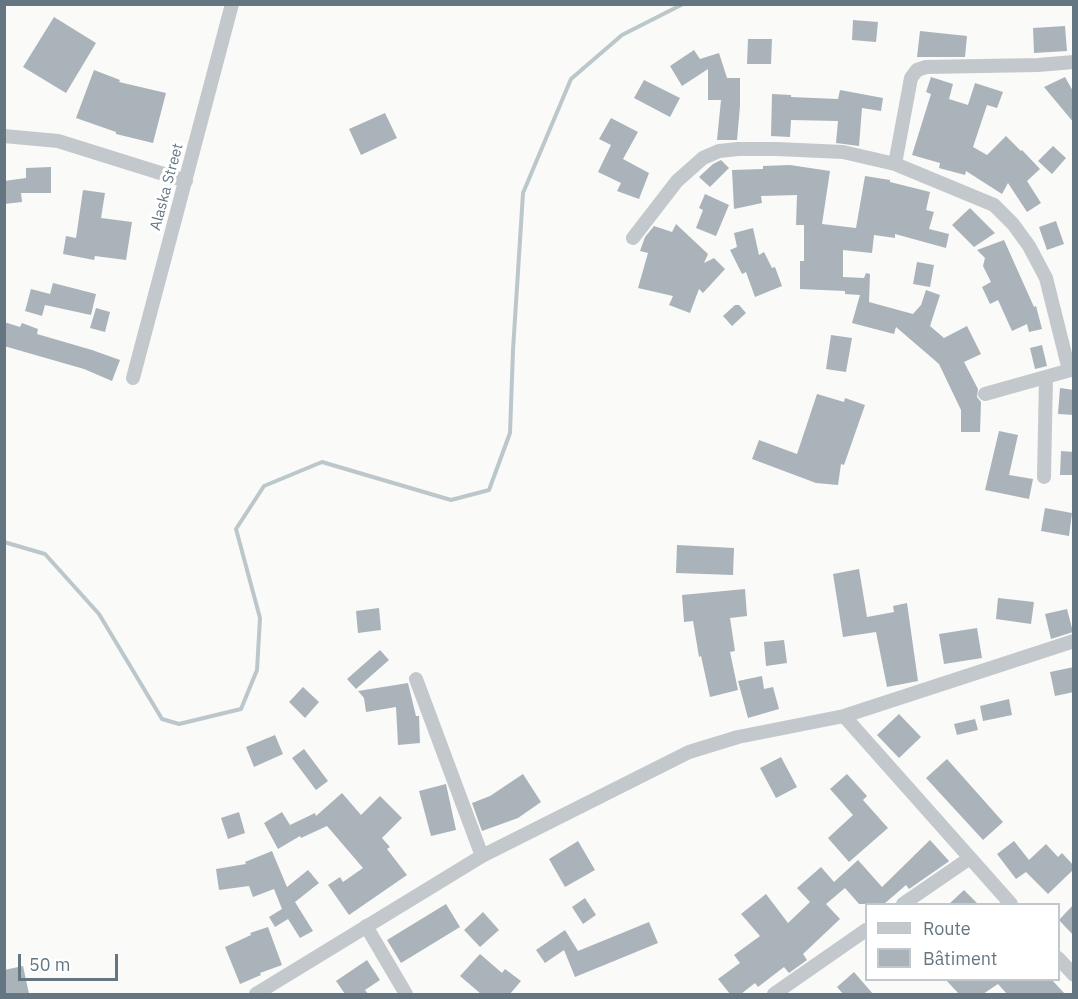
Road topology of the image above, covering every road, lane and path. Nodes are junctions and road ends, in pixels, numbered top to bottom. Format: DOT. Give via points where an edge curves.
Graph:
graph roads {
  1 [pos="232,4"];
  2 [pos="1074,62"];
  3 [pos="4,136"];
  4 [pos="895,164"];
  5 [pos="186,181"];
  6 [pos="633,238"];
  7 [pos="1071,370"];
  8 [pos="1046,377"];
  9 [pos="133,378"];
  10 [pos="985,394"];
  11 [pos="1044,477"];
  12 [pos="1074,641"];
  13 [pos="416,679"];
  14 [pos="844,717"];
  15 [pos="482,855"];
  16 [pos="970,858"];
  17 [pos="904,903"];
  18 [pos="1010,903"];
  19 [pos="366,926"];
  20 [pos="865,931"];
  21 [pos="1060,959"];
  22 [pos="1074,975"];
  23 [pos="256,994"];
  24 [pos="406,994"];
  25 [pos="774,994"];
  1 -- 5 [label="street, Alaska Street"];
  2 -- 4 [label="street" via="917,70 911,78"];
  3 -- 5 [label="street" via="58,141"];
  4 -- 6 [label="street" via="843,152 777,148 719,151 703,158 677,181"];
  4 -- 7 [label="street" via="994,205 1013,224 1046,278"];
  5 -- 9 [label="street, Alaska Street"];
  7 -- 8 [label="street"];
  8 -- 10 [label="street"];
  8 -- 11 [label="street"];
  12 -- 14 [label="street"];
  13 -- 15 [label="street"];
  14 -- 15 [label="street" via="738,737 689,752"];
  14 -- 16 [label="street"];
  15 -- 19 [label="street"];
  16 -- 17 [label="street"];
  16 -- 18 [label="street"];
  19 -- 23 [label="street"];
  19 -- 24 [label="street"];
  20 -- 25 [label="street"];
  21 -- 22 [label="street"];
}
